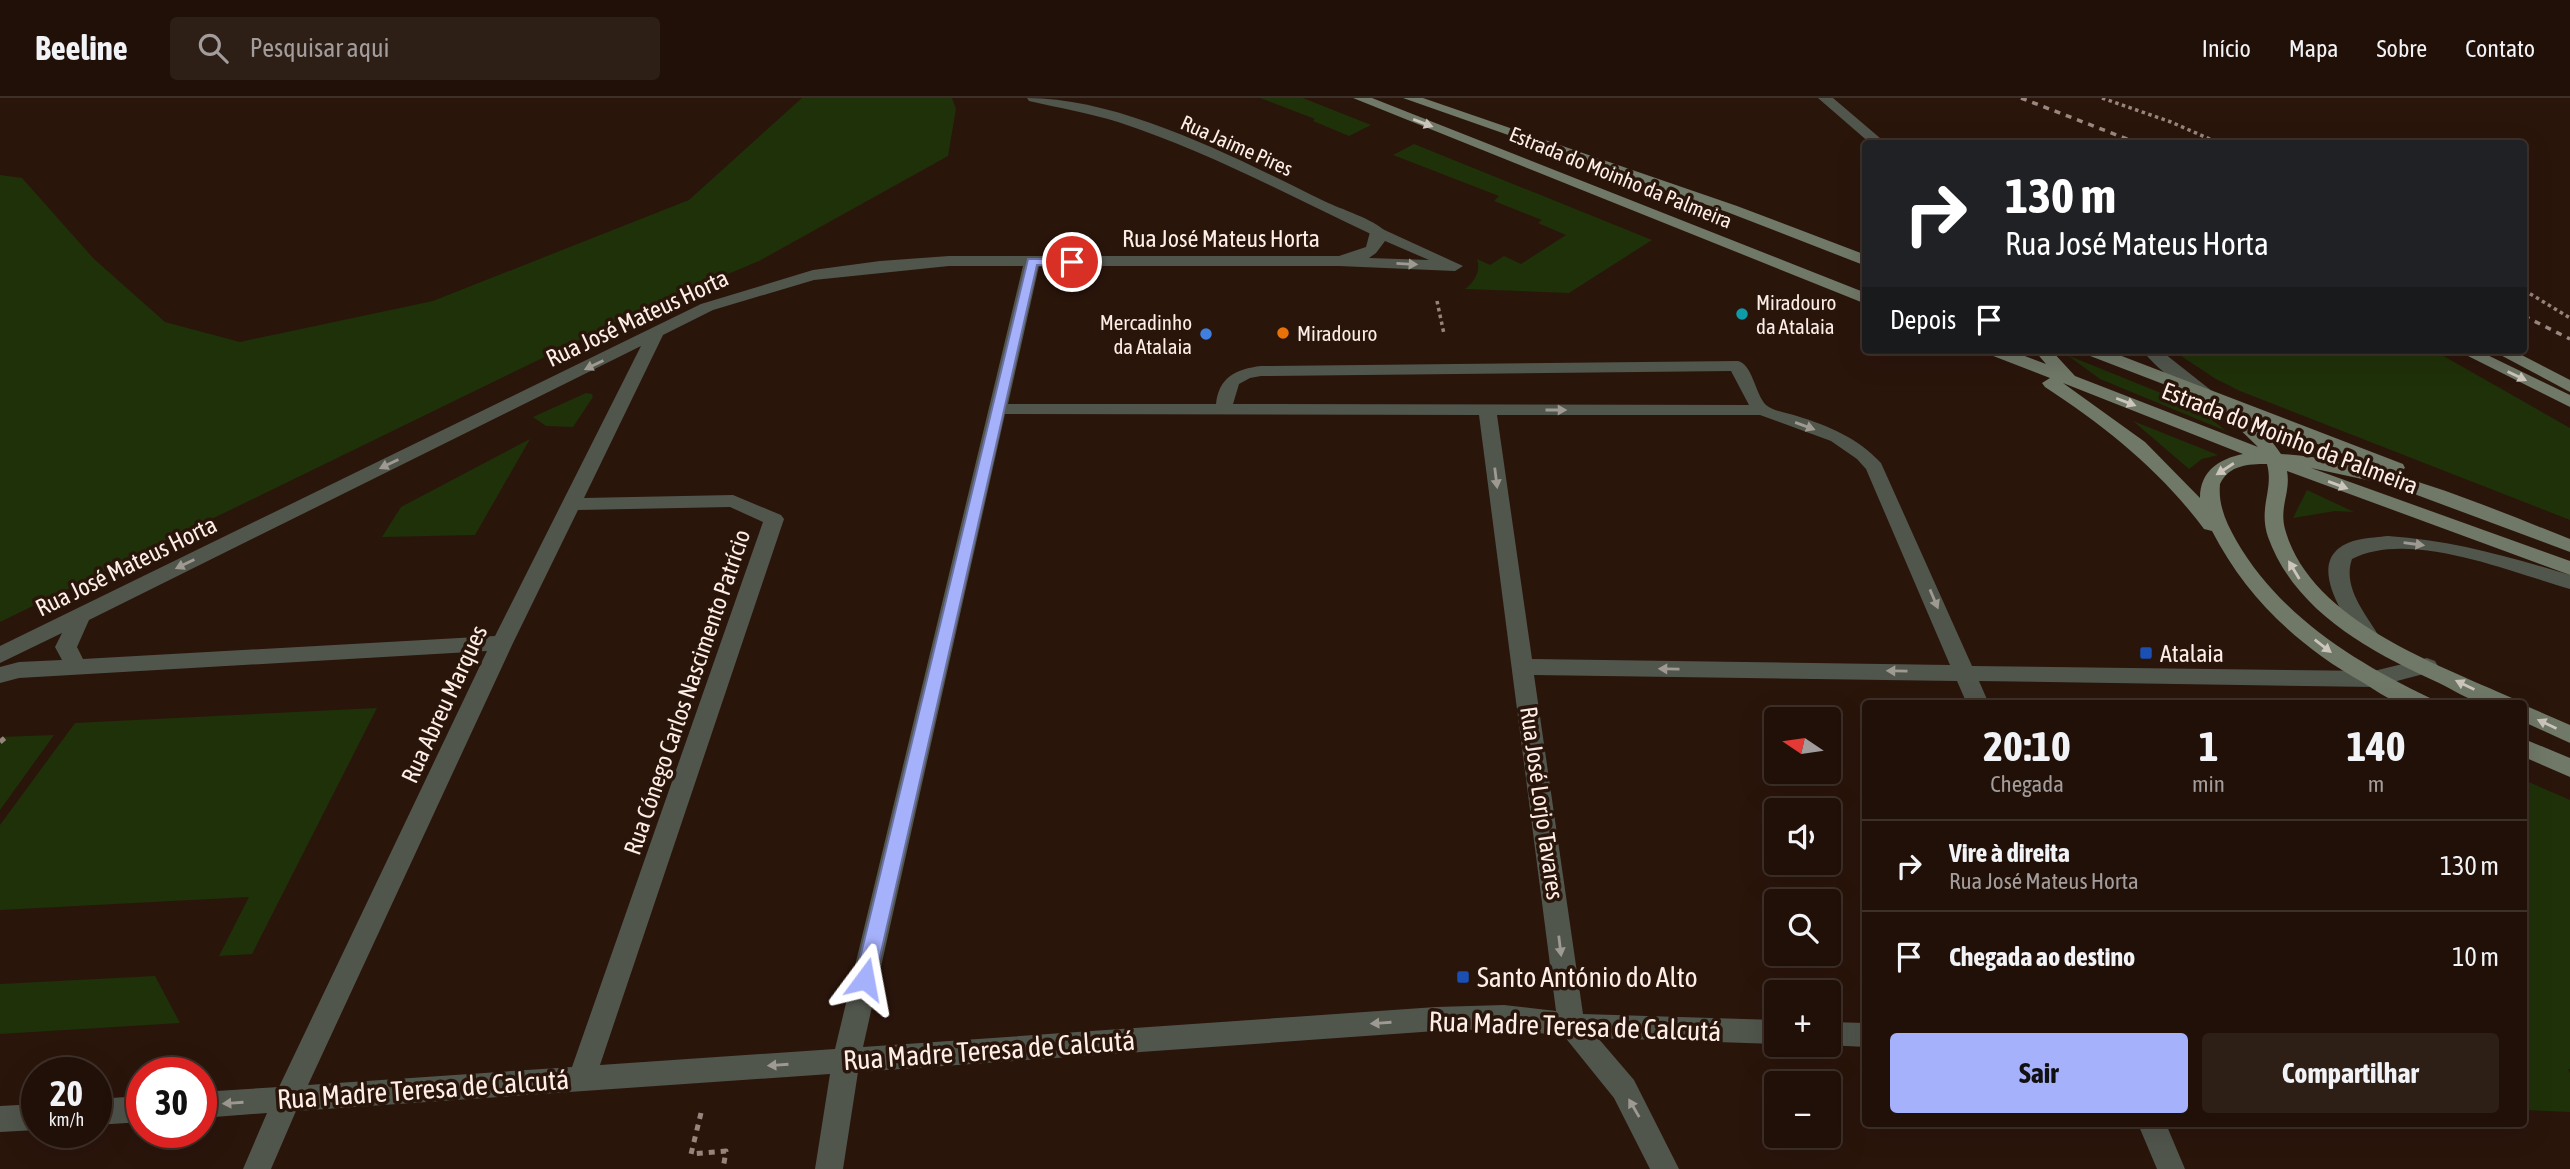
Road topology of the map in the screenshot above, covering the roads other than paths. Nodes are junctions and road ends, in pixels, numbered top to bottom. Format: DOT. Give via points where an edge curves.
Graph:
graph roads {
  1 [pos="1034,98"];
  2 [pos="1360,98"];
  3 [pos="1409,98"];
  4 [pos="1825,98"];
  5 [pos="1875,140"];
  6 [pos="1502,154"];
  7 [pos="1611,166"];
  8 [pos="1378,232"];
  9 [pos="1862,247"];
  10 [pos="1862,259"];
  11 [pos="1032,261"];
  12 [pos="1339,261"];
  13 [pos="1862,284"];
  14 [pos="1862,297"];
  15 [pos="655,335"];
  16 [pos="1996,354"];
  17 [pos="2004,354"];
  18 [pos="2046,354"];
  19 [pos="2101,354"];
  20 [pos="2154,354"];
  21 [pos="2472,354"];
  22 [pos="2507,354"];
  23 [pos="2070,381"];
  24 [pos="2570,387"];
  25 [pos="2208,395"];
  26 [pos="2570,402"];
  27 [pos="1224,408"];
  28 [pos="999,409"];
  29 [pos="1488,410"];
  30 [pos="1761,410"];
  31 [pos="2112,425"];
  32 [pos="2272,459"];
  33 [pos="572,504"];
  34 [pos="2570,539"];
  35 [pos="2570,546"];
  36 [pos="2570,568"];
  37 [pos="2244,570"];
  38 [pos="2570,582"];
  39 [pos="80,616"];
  40 [pos="2369,638"];
  41 [pos="502,643"];
  42 [pos="0,655"];
  43 [pos="2427,666"];
  44 [pos="77,667"];
  45 [pos="1524,667"];
  46 [pos="1965,672"];
  47 [pos="0,675"];
  48 [pos="2374,679"];
  49 [pos="1976,700"];
  50 [pos="2414,700"];
  51 [pos="2496,700"];
  52 [pos="2527,714"];
  53 [pos="2570,735"];
  54 [pos="2527,749"];
  55 [pos="2570,768"];
  56 [pos="1571,1025"];
  57 [pos="1764,1032"];
  58 [pos="1841,1034"];
  59 [pos="1862,1035"];
  60 [pos="846,1060"];
  61 [pos="583,1077"];
  62 [pos="287,1099"];
  63 [pos="217,1104"];
  64 [pos="21,1118"];
  65 [pos="0,1119"];
  66 [pos="2153,1127"];
  67 [pos="257,1169"];
  68 [pos="829,1169"];
  69 [pos="1665,1169"];
  70 [pos="2171,1169"];
  1 -- 8 [label="street, Rua Jaime Pires" via="1134,123"];
  2 -- 6 [label="street, Estrada do Moinho da Palmeira, one-way"];
  3 -- 7 [label="street, Estrada do Moinho da Palmeira"];
  4 -- 5 [label="street"];
  6 -- 13 [label="street" via="1678,212"];
  6 -- 14 [label="street, Estrada do Moinho da Palmeira"];
  7 -- 9 [label="street"];
  7 -- 10 [label="street, Estrada do Moinho da Palmeira"];
  8 -- 12 [label="street, Rua José Mateus Horta" via="1378,244 1372,250"];
  12 -- 8 [label="street, Rua Jaime Pires, one-way" via="1455,266"];
  11 -- 12 [label="street, Rua José Mateus Horta"];
  11 -- 15 [label="street, Rua José Mateus Horta" via="949,261 813,275 707,307"];
  11 -- 28 [label="street"];
  15 -- 33 [label="street, Rua Abreu Marques"];
  15 -- 39 [label="street, Rua José Mateus Horta, one-way"];
  16 -- 31 [label="street" via="2036,373"];
  17 -- 23 [label="street, Estrada do Moinho da Palmeira"];
  18 -- 23 [label="street"];
  19 -- 25 [label="street, Estrada do Moinho da Palmeira"];
  20 -- 25 [label="street"];
  21 -- 26 [label="street, one-way"];
  22 -- 24 [label="street"];
  23 -- 31 [label="street"];
  23 -- 32 [label="street, Estrada do Moinho da Palmeira, one-way"];
  25 -- 32 [label="street" via="2258,434"];
  25 -- 34 [label="street, Estrada do Moinho da Palmeira"];
  27 -- 28 [label="street"];
  27 -- 29 [label="street"];
  27 -- 30 [label="street" via="1228,383 1248,372 1738,366"];
  28 -- 60 [label="street"];
  29 -- 30 [label="street, one-way"];
  29 -- 45 [label="street, Rua José Lorjo Tavares, one-way"];
  30 -- 46 [label="street, one-way" via="1827,434 1868,458 1883,481"];
  31 -- 37 [label="street" via="2177,481"];
  32 -- 35 [label="street" via="2385,477"];
  32 -- 36 [label="street, Estrada do Moinho da Palmeira, one-way"];
  32 -- 37 [label="street, one-way" via="2244,459 2225,465 2209,486 2216,522"];
  40 -- 32 [label="street, one-way" via="2295,574 2277,535 2273,505 2279,477"];
  33 -- 41 [label="street, Rua Abreu Marques"];
  33 -- 61 [label="street, Rua Cónego Carlos Nascimento Patrício" via="733,501 774,519"];
  37 -- 48 [label="street, one-way" via="2296,625"];
  40 -- 38 [label="street, one-way" via="2338,573 2343,555 2358,545 2399,542 2452,550"];
  39 -- 42 [label="street, Rua José Mateus Horta"];
  39 -- 44 [label="street" via="66,647"];
  40 -- 43 [label="street"];
  41 -- 44 [label="street"];
  41 -- 62 [label="street, Rua Abreu Marques"];
  43 -- 48 [label="street"];
  51 -- 43 [label="street, one-way"];
  44 -- 47 [label="street"];
  46 -- 45 [label="street, one-way"];
  45 -- 56 [label="street, Rua José Lorjo Tavares, one-way"];
  46 -- 48 [label="street"];
  46 -- 49 [label="street"];
  48 -- 50 [label="street"];
  53 -- 52 [label="street, one-way"];
  54 -- 55 [label="street"];
  56 -- 57 [label="street, Rua Madre Teresa de Calcutá"];
  56 -- 60 [label="street, Rua Madre Teresa de Calcutá, one-way" via="1504,1017 1436,1019"];
  69 -- 56 [label="street, one-way" via="1623,1089"];
  58 -- 59 [label="street"];
  60 -- 61 [label="street, Rua Madre Teresa de Calcutá, one-way"];
  60 -- 68 [label="street"];
  61 -- 62 [label="street, Rua Madre Teresa de Calcutá"];
  62 -- 63 [label="street, Rua Madre Teresa de Calcutá, one-way"];
  62 -- 67 [label="street, Rua Abreu Marques"];
  64 -- 65 [label="street"];
  66 -- 70 [label="street"];
}
